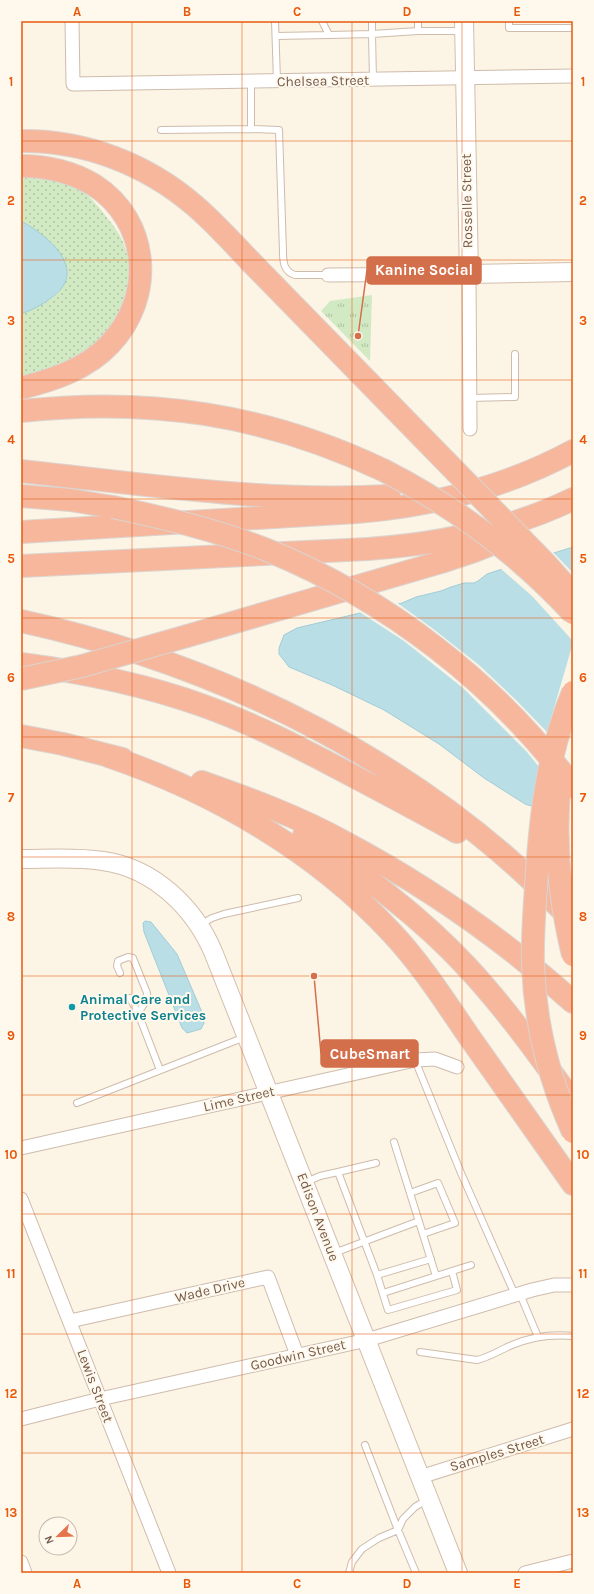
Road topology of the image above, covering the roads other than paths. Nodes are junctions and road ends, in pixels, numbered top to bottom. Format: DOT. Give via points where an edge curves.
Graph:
graph roads {
  1 [pos="72,21"];
  2 [pos="275,21"];
  3 [pos="322,21"];
  4 [pos="372,21"];
  5 [pos="418,21"];
  6 [pos="509,21"];
  7 [pos="464,26"];
  8 [pos="573,28"];
  9 [pos="418,31"];
  10 [pos="372,34"];
  11 [pos="276,36"];
  12 [pos="329,36"];
  13 [pos="573,76"];
  14 [pos="465,79"];
  15 [pos="373,80"];
  16 [pos="277,81"];
  17 [pos="251,82"];
  18 [pos="251,129"];
  19 [pos="161,130"];
  20 [pos="21,141"];
  21 [pos="21,166"];
  22 [pos="573,272"];
  23 [pos="469,274"];
  24 [pos="328,275"];
  25 [pos="515,354"];
  26 [pos="21,388"];
  27 [pos="470,398"];
  28 [pos="21,411"];
  29 [pos="470,429"];
  30 [pos="573,451"];
  31 [pos="21,471"];
  32 [pos="524,474"];
  33 [pos="21,496"];
  34 [pos="573,499"];
  35 [pos="573,503"];
  36 [pos="21,532"];
  37 [pos="21,566"];
  38 [pos="573,594"];
  39 [pos="573,613"];
  40 [pos="21,621"];
  41 [pos="21,664"];
  42 [pos="21,679"];
  43 [pos="573,692"];
  44 [pos="573,701"];
  45 [pos="21,736"];
  46 [pos="108,756"];
  47 [pos="573,787"];
  48 [pos="239,796"];
  49 [pos="21,859"];
  50 [pos="298,898"];
  51 [pos="551,898"];
  52 [pos="573,921"];
  53 [pos="200,925"];
  54 [pos="573,955"];
  55 [pos="120,973"];
  56 [pos="130,998"];
  57 [pos="573,1002"];
  58 [pos="138,1013"];
  59 [pos="247,1036"];
  60 [pos="415,1060"];
  61 [pos="457,1067"];
  62 [pos="160,1070"];
  63 [pos="269,1092"];
  64 [pos="77,1102"];
  65 [pos="573,1102"];
  66 [pos="573,1132"];
  67 [pos="394,1142"];
  68 [pos="21,1148"];
  69 [pos="376,1163"];
  70 [pos="338,1172"];
  71 [pos="304,1182"];
  72 [pos="573,1184"];
  73 [pos="410,1193"];
  74 [pos="21,1199"];
  75 [pos="419,1221"];
  76 [pos="423,1234"];
  77 [pos="364,1241"];
  78 [pos="332,1253"];
  79 [pos="431,1259"];
  80 [pos="471,1265"];
  81 [pos="452,1271"];
  82 [pos="377,1275"];
  83 [pos="436,1276"];
  84 [pos="573,1285"];
  85 [pos="383,1293"];
  86 [pos="517,1294"];
  87 [pos="70,1322"];
  88 [pos="573,1336"];
  89 [pos="538,1337"];
  90 [pos="366,1340"];
  91 [pos="420,1352"];
  92 [pos="297,1355"];
  93 [pos="100,1400"];
  94 [pos="21,1419"];
  95 [pos="573,1429"];
  96 [pos="365,1445"];
  97 [pos="420,1477"];
  98 [pos="429,1498"];
  99 [pos="398,1530"];
  100 [pos="573,1561"];
  101 [pos="21,1562"];
  102 [pos="25,1573"];
  103 [pos="169,1573"];
  104 [pos="349,1573"];
  105 [pos="416,1573"];
  106 [pos="458,1573"];
  107 [pos="525,1573"];
  1 -- 17 [label="street, Chelsea Street" via="73,84"];
  2 -- 11 [label="lane"];
  3 -- 12 [label="lane"];
  4 -- 10 [label="lane"];
  5 -- 9 [label="lane"];
  6 -- 8 [label="lane" via="509,28"];
  7 -- 9 [label="lane"];
  7 -- 14 [label="main road, Rosselle Street"];
  9 -- 10 [label="lane"];
  10 -- 12 [label="lane"];
  10 -- 15 [label="lane"];
  11 -- 12 [label="lane"];
  11 -- 16 [label="lane"];
  13 -- 14 [label="street, Chelsea Street"];
  14 -- 15 [label="street, Chelsea Street"];
  14 -- 23 [label="main road, Rosselle Street"];
  15 -- 16 [label="street, Chelsea Street"];
  16 -- 17 [label="street, Chelsea Street"];
  17 -- 18 [label="lane"];
  18 -- 19 [label="lane"];
  18 -- 24 [label="lane" via="280,130 283,252 286,270 294,275"];
  20 -- 38 [label="highway, bridge" via="52,142 84,148 128,163 148,173 195,205"];
  21 -- 26 [label="highway" via="47,168 71,174 109,197 121,210 133,232 141,274 133,309 123,328 109,345 74,370"];
  22 -- 23 [label="main road"];
  23 -- 24 [label="street"];
  23 -- 27 [label="street, Rosselle Street"];
  25 -- 27 [label="lane" via="515,397"];
  27 -- 29 [label="street, Rosselle Street"];
  28 -- 39 [label="highway, bridge" via="105,406 197,412 285,432 352,455 439,501 490,537"];
  30 -- 32 [label="highway"];
  31 -- 32 [label="highway" via="194,491 326,497 413,493 479,484"];
  32 -- 36 [label="highway" via="455,497 391,509"];
  33 -- 47 [label="highway, bridge" via="105,506 195,526 268,551 331,580 412,631 469,675 520,724"];
  34 -- 37 [label="highway" via="492,529 457,538 415,544 368,549"];
  35 -- 42 [label="highway, bridge" via="521,531 441,562 82,666"];
  40 -- 51 [label="highway" via="96,640 177,666 256,699 323,732 380,765 448,811 506,856"];
  41 -- 51 [label="highway" via="76,672 137,686 252,725 447,826 498,858"];
  43 -- 66 [label="highway, bridge" via="554,750 543,800 533,951 535,993 542,1039 554,1086"];
  44 -- 54 [label="highway, bridge" via="561,762 558,808 558,855"];
  45 -- 46 [label="highway"];
  46 -- 48 [label="highway" via="178,774"];
  46 -- 72 [label="highway" via="173,781 240,816 305,856 352,893 413,958"];
  48 -- 57 [label="highway" via="324,831 404,876 481,928"];
  48 -- 65 [label="highway" via="300,832 357,871 394,898 435,935 498,1002"];
  49 -- 53 [label="main road, Edison Avenue" via="89,859 122,865 151,878 178,899"];
  50 -- 53 [label="lane" via="224,914"];
  51 -- 52 [label="highway"];
  53 -- 59 [label="main road, Edison Avenue"];
  55 -- 58 [label="lane" via="118,961 133,958 147,993 146,1001"];
  56 -- 58 [label="lane"];
  58 -- 62 [label="lane"];
  59 -- 62 [label="lane"];
  59 -- 63 [label="main road, Edison Avenue"];
  60 -- 61 [label="street, Lime Street" via="435,1058"];
  60 -- 63 [label="street, Lime Street"];
  60 -- 86 [label="lane" via="455,1158"];
  62 -- 64 [label="lane"];
  63 -- 68 [label="street, Lime Street"];
  63 -- 71 [label="main road, Edison Avenue"];
  67 -- 73 [label="lane"];
  69 -- 70 [label="lane"];
  70 -- 71 [label="lane"];
  70 -- 77 [label="lane"];
  71 -- 78 [label="main road, Edison Avenue"];
  73 -- 75 [label="lane"];
  73 -- 76 [label="lane" via="438,1183 455,1223"];
  74 -- 87 [label="street, Lewis Street"];
  75 -- 76 [label="lane"];
  75 -- 77 [label="lane"];
  76 -- 79 [label="lane"];
  77 -- 78 [label="lane"];
  77 -- 82 [label="lane"];
  78 -- 90 [label="main road, Edison Avenue"];
  79 -- 82 [label="lane"];
  79 -- 83 [label="lane"];
  80 -- 81 [label="lane"];
  81 -- 83 [label="lane"];
  81 -- 85 [label="lane" via="457,1290 388,1310"];
  82 -- 85 [label="lane"];
  83 -- 85 [label="lane"];
  84 -- 86 [label="street, Goodwin Street" via="554,1285"];
  86 -- 89 [label="lane"];
  86 -- 90 [label="street, Goodwin Street"];
  87 -- 92 [label="street, Wade Drive" via="268,1277"];
  87 -- 93 [label="street, Lewis Street"];
  88 -- 89 [label="lane"];
  89 -- 91 [label="lane" via="511,1345 477,1360"];
  90 -- 92 [label="street, Goodwin Street"];
  90 -- 97 [label="main road, Edison Avenue"];
  92 -- 93 [label="street, Goodwin Street"];
  93 -- 94 [label="street, Goodwin Street"];
  93 -- 103 [label="street, Lewis Street"];
  95 -- 97 [label="street, Samples Street"];
  96 -- 99 [label="lane"];
  97 -- 98 [label="main road, Edison Avenue"];
  98 -- 99 [label="lane" via="403,1520"];
  98 -- 106 [label="main road, Edison Avenue"];
  99 -- 104 [label="lane" via="362,1549 352,1562"];
  99 -- 105 [label="lane"];
  100 -- 107 [label="street"];
  101 -- 102 [label="street"];
}
